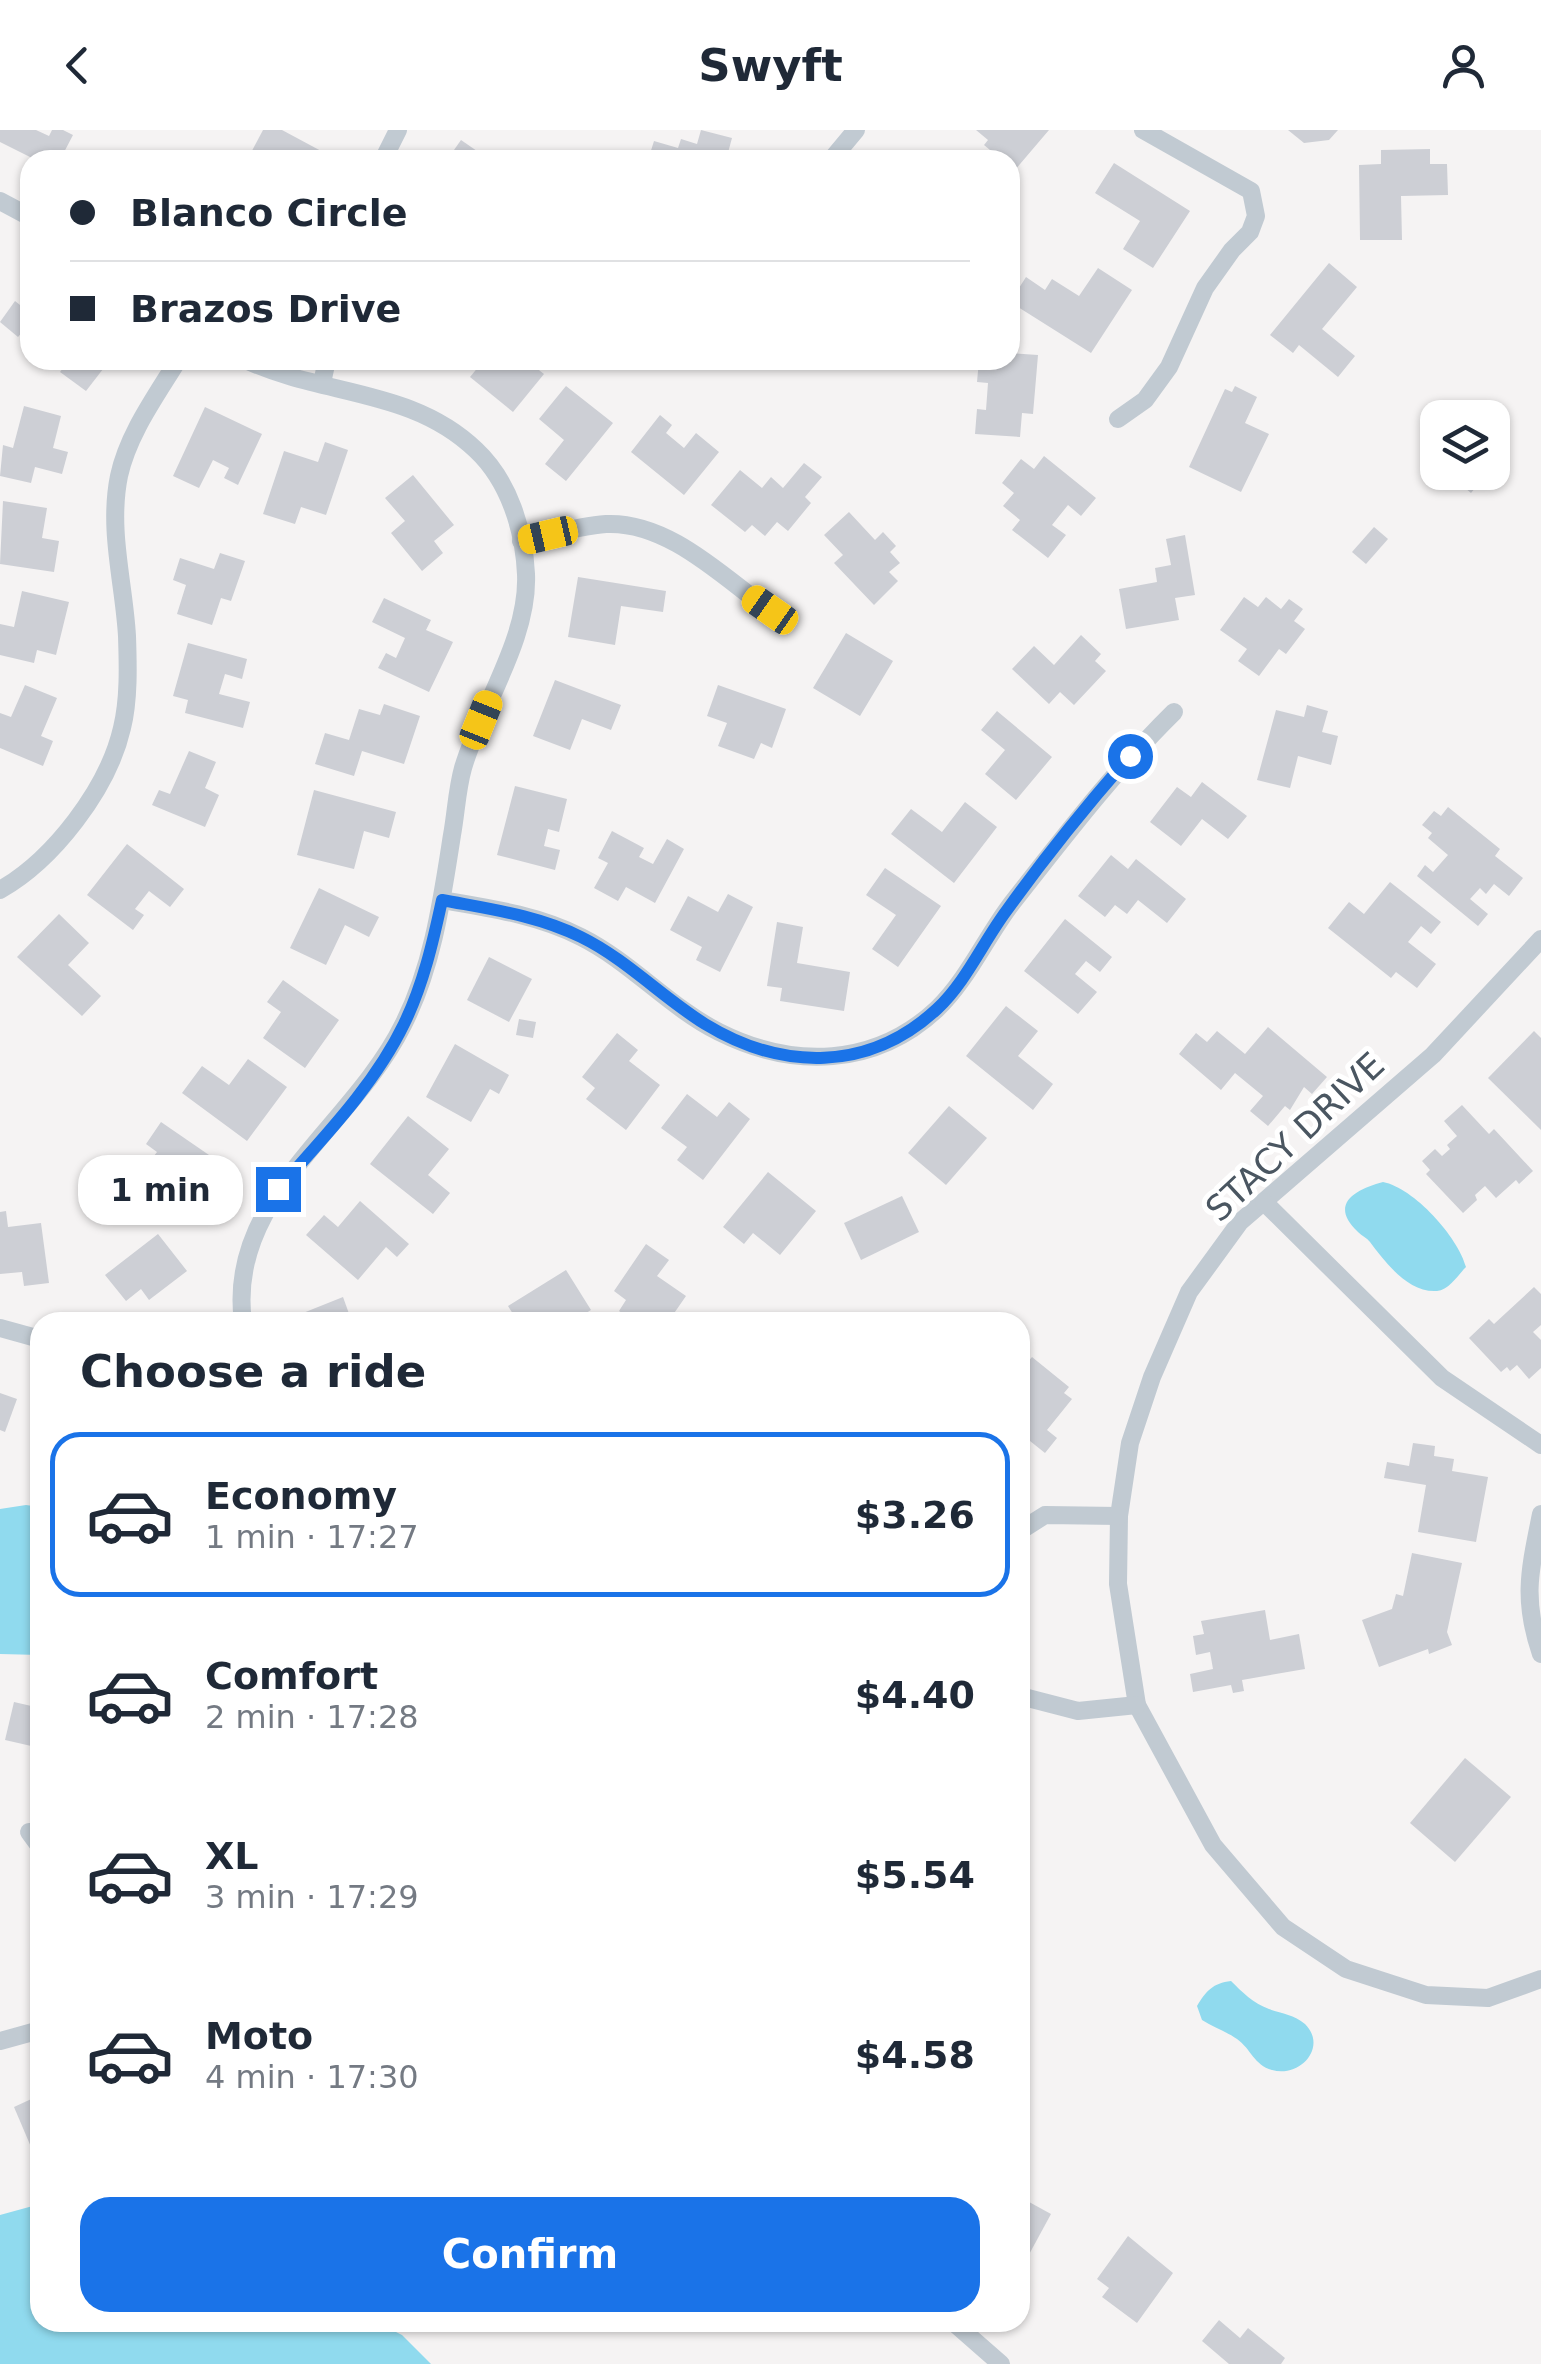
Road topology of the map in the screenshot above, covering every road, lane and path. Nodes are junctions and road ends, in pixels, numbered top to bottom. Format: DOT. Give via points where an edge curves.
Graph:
graph roads {
  1 [pos="856,130"];
  2 [pos="1143,130"];
  3 [pos="839,150"];
  4 [pos="172,370"];
  5 [pos="271,370"];
  6 [pos="325,370"];
  7 [pos="322,384"];
  8 [pos="1118,419"];
  9 [pos="522,541"];
  10 [pos="770,610"];
  11 [pos="1174,712"];
  12 [pos="0,890"];
  13 [pos="442,900"];
  14 [pos="1541,939"];
  15 [pos="1264,1202"];
  16 [pos="243,1312"];
  17 [pos="0,1328"];
  18 [pos="30,1337"];
  19 [pos="1541,1446"];
  20 [pos="1541,1514"];
  21 [pos="1119,1516"];
  22 [pos="1030,1524"];
  23 [pos="1541,1654"];
  24 [pos="1030,1699"];
  25 [pos="1137,1705"];
  26 [pos="1541,1979"];
  27 [pos="30,2033"];
  28 [pos="0,2041"];
  29 [pos="964,2332"];
  30 [pos="1001,2364"];
  1 -- 3 [label="street"];
  2 -- 8 [label="street" via="1251,191 1256,216 1205,288 1169,367 1145,400"];
  4 -- 12 [label="street" via="120,474 115,531 127,637 122,728 80,816 40,860"];
  5 -- 7 [label="street"];
  6 -- 7 [label="street"];
  7 -- 9 [label="street" via="412,408 474,448 501,483"];
  9 -- 10 [label="street" via="627,525 676,544"];
  9 -- 13 [label="street" via="526,575 519,626 463,769"];
  11 -- 13 [label="street" via="1097,794 938,1008 885,1046 862,1054 775,1053 720,1032 582,937 522,914"];
  13 -- 16 [label="street" via="403,1026 347,1110 263,1213 241,1276"];
  14 -- 15 [label="street, STACY DRIVE" via="1433,1055"];
  15 -- 19 [label="street" via="1442,1378"];
  15 -- 21 [label="street, STACY DRIVE" via="1240,1222 1189,1292 1130,1443"];
  17 -- 18 [label="street"];
  20 -- 23 [label="street" via="1528,1575 1529,1621"];
  21 -- 22 [label="street" via="1046,1515"];
  21 -- 25 [label="street, STACY DRIVE" via="1118,1584"];
  24 -- 25 [label="street" via="1078,1712"];
  25 -- 26 [label="street, STACY DRIVE" via="1213,1846 1282,1928 1346,1970 1426,1996 1488,1998"];
  27 -- 28 [label="street"];
  29 -- 30 [label="street"];
}
